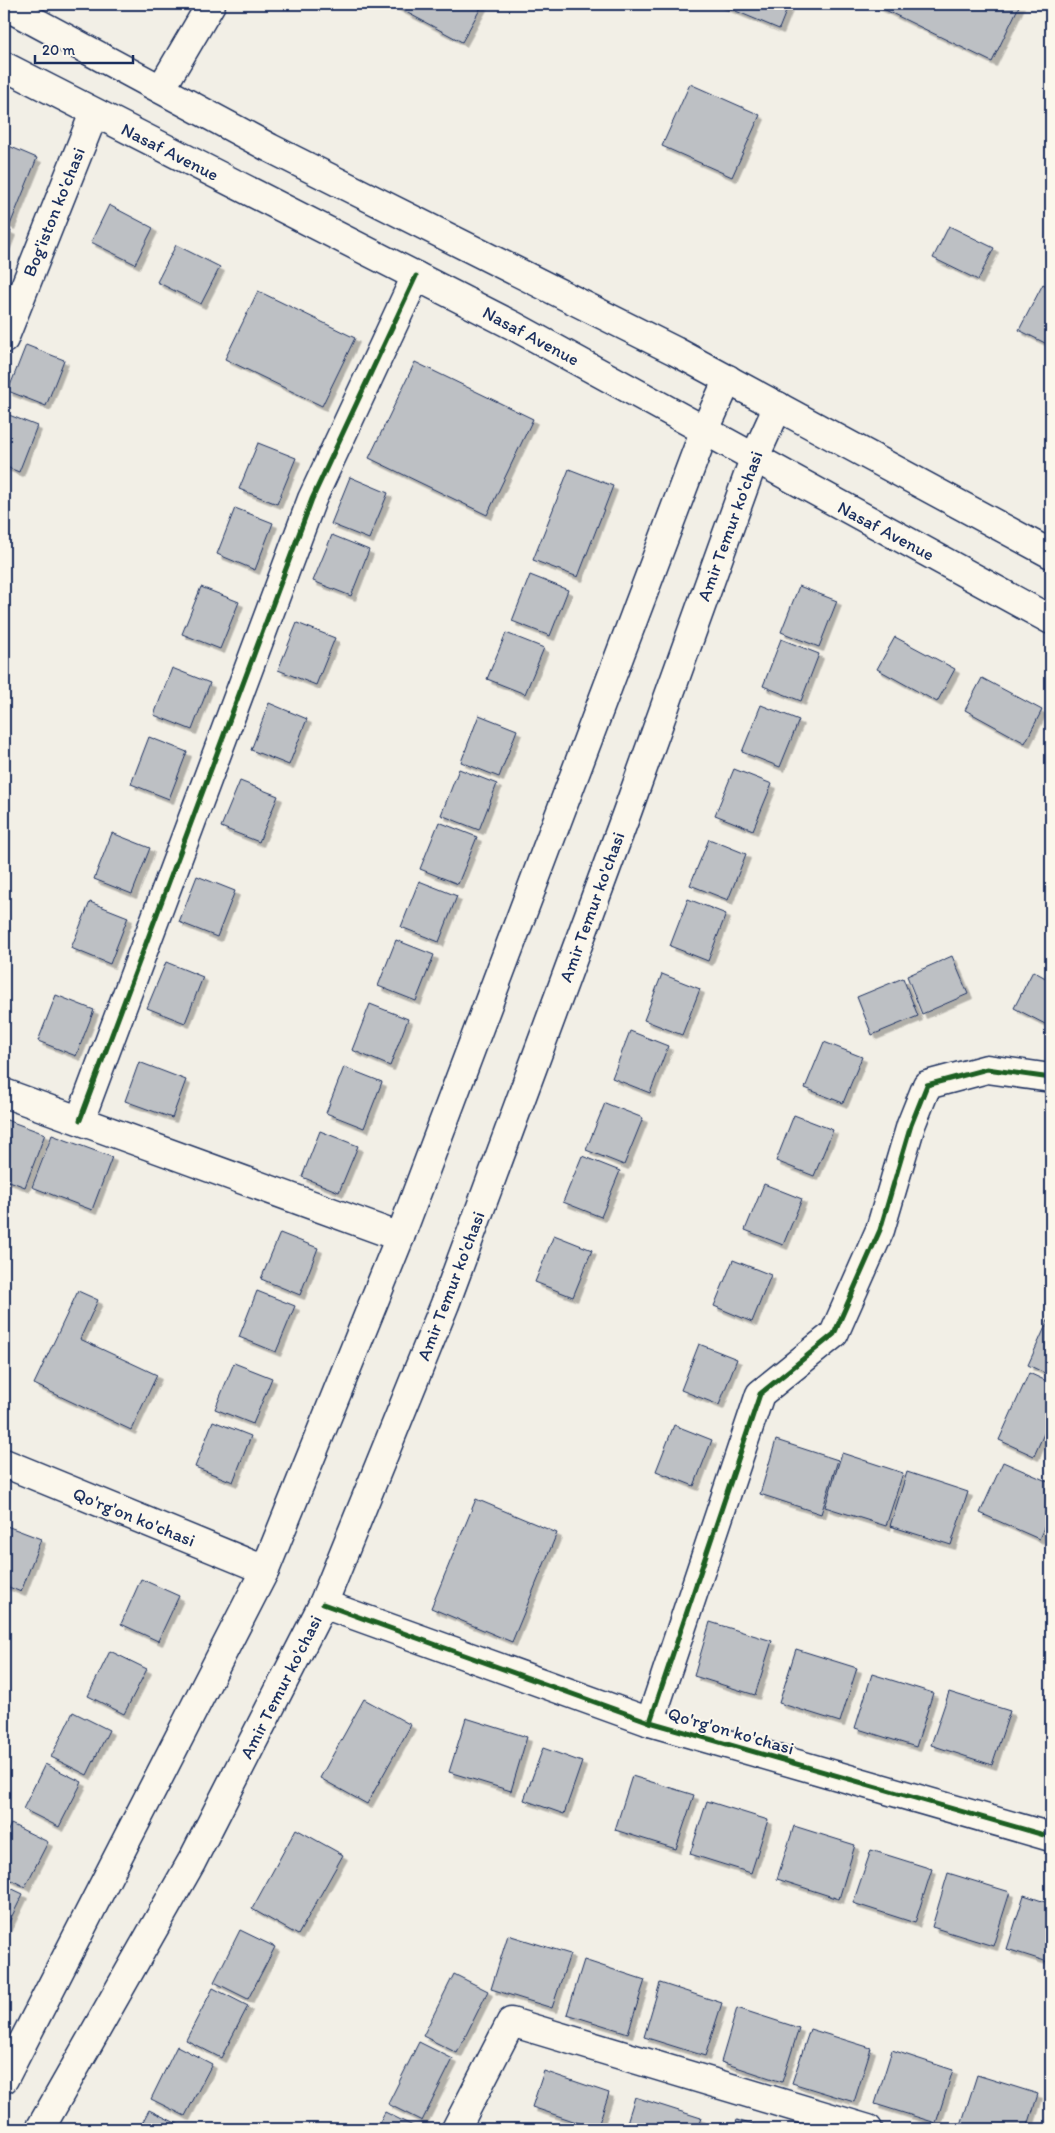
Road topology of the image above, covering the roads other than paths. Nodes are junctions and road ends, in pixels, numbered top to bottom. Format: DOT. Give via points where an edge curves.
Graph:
graph roads {
  1 [pos="211,4"];
  2 [pos="4,5"];
  3 [pos="4,66"];
  4 [pos="161,89"];
  5 [pos="94,113"];
  6 [pos="416,276"];
  7 [pos="4,339"];
  8 [pos="728,379"];
  9 [pos="778,406"];
  10 [pos="704,432"];
  11 [pos="754,459"];
  12 [pos="1051,554"];
  13 [pos="1051,620"];
  14 [pos="1051,1078"];
  15 [pos="4,1092"];
  16 [pos="80,1120"];
  17 [pos="400,1237"];
  18 [pos="4,1463"];
  19 [pos="265,1570"];
  20 [pos="323,1604"];
  21 [pos="650,1722"];
  22 [pos="1051,1837"];
  23 [pos="4,2079"];
  24 [pos="40,2129"];
  25 [pos="456,2129"];
  26 [pos="868,2129"];
  1 -- 4 [label="main road"];
  2 -- 4 [label="main road"];
  3 -- 5 [label="main road, Nasaf Avenue"];
  4 -- 8 [label="main road" via="270,148"];
  5 -- 6 [label="main road, Nasaf Avenue"];
  5 -- 7 [label="main road, Bog'iston ko'chasi"];
  6 -- 10 [label="main road, Nasaf Avenue" via="514,326"];
  6 -- 16 [label="main road" via="312,499"];
  8 -- 9 [label="main road"];
  8 -- 10 [label="main road"];
  9 -- 11 [label="main road, Amir Temur ko'chasi"];
  9 -- 12 [label="main road"];
  10 -- 11 [label="main road, Nasaf Avenue"];
  10 -- 17 [label="main road"];
  11 -- 13 [label="main road, Nasaf Avenue"];
  11 -- 20 [label="main road, Amir Temur ko'chasi" via="445,1304"];
  14 -- 21 [label="main road" via="986,1069 927,1085 911,1125 880,1230 834,1334 760,1394"];
  15 -- 16 [label="main road"];
  16 -- 17 [label="main road"];
  17 -- 19 [label="main road"];
  18 -- 19 [label="main road, Qo'rg'on ko'chasi"];
  19 -- 23 [label="main road"];
  20 -- 21 [label="main road, Qo'rg'on ko'chasi"];
  20 -- 24 [label="main road, Amir Temur ko'chasi" via="192,1861"];
  21 -- 22 [label="main road, Qo'rg'on ko'chasi"];
  25 -- 26 [label="main road" via="511,2022"];
}
